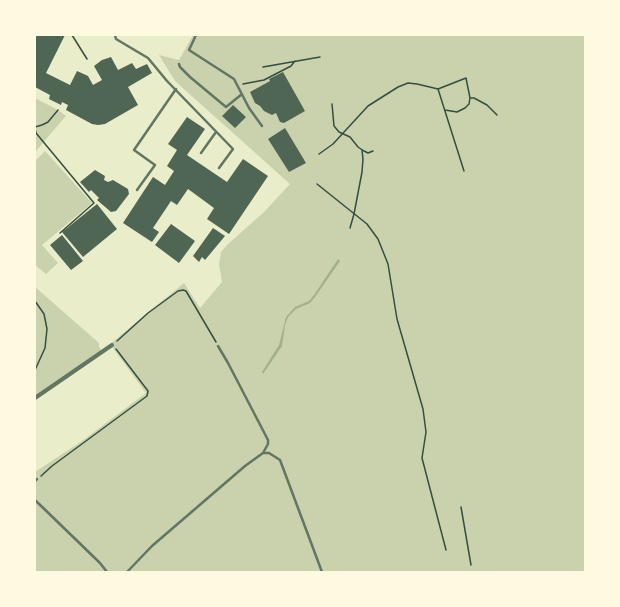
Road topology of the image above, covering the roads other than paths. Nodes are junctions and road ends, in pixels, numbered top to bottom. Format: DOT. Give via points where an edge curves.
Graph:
graph roads {
  1 [pos="116,35"];
  2 [pos="196,35"];
  3 [pos="179,64"];
  4 [pos="176,89"];
  5 [pos="242,94"];
  6 [pos="262,126"];
  7 [pos="216,132"];
  8 [pos="201,153"];
  9 [pos="219,168"];
  10 [pos="137,190"];
  11 [pos="112,345"];
  12 [pos="218,346"];
  13 [pos="35,398"];
  14 [pos="263,453"];
  15 [pos="35,500"];
  16 [pos="107,572"];
  17 [pos="127,572"];
  18 [pos="322,572"];
  1 -- 4 [label="lane" via="116,39 148,58"];
  2 -- 5 [label="lane" via="189,50 234,79"];
  3 -- 5 [label="lane" via="190,77 226,107"];
  4 -- 7 [label="lane"];
  4 -- 10 [label="lane" via="134,150 155,165"];
  5 -- 6 [label="lane"];
  7 -- 8 [label="lane"];
  7 -- 9 [label="lane" via="233,149"];
  11 -- 13 [label="street"];
  12 -- 14 [label="lane" via="268,440"];
  14 -- 17 [label="lane" via="152,546"];
  14 -- 18 [label="lane" via="269,453 280,460"];
  15 -- 16 [label="lane"];
}
